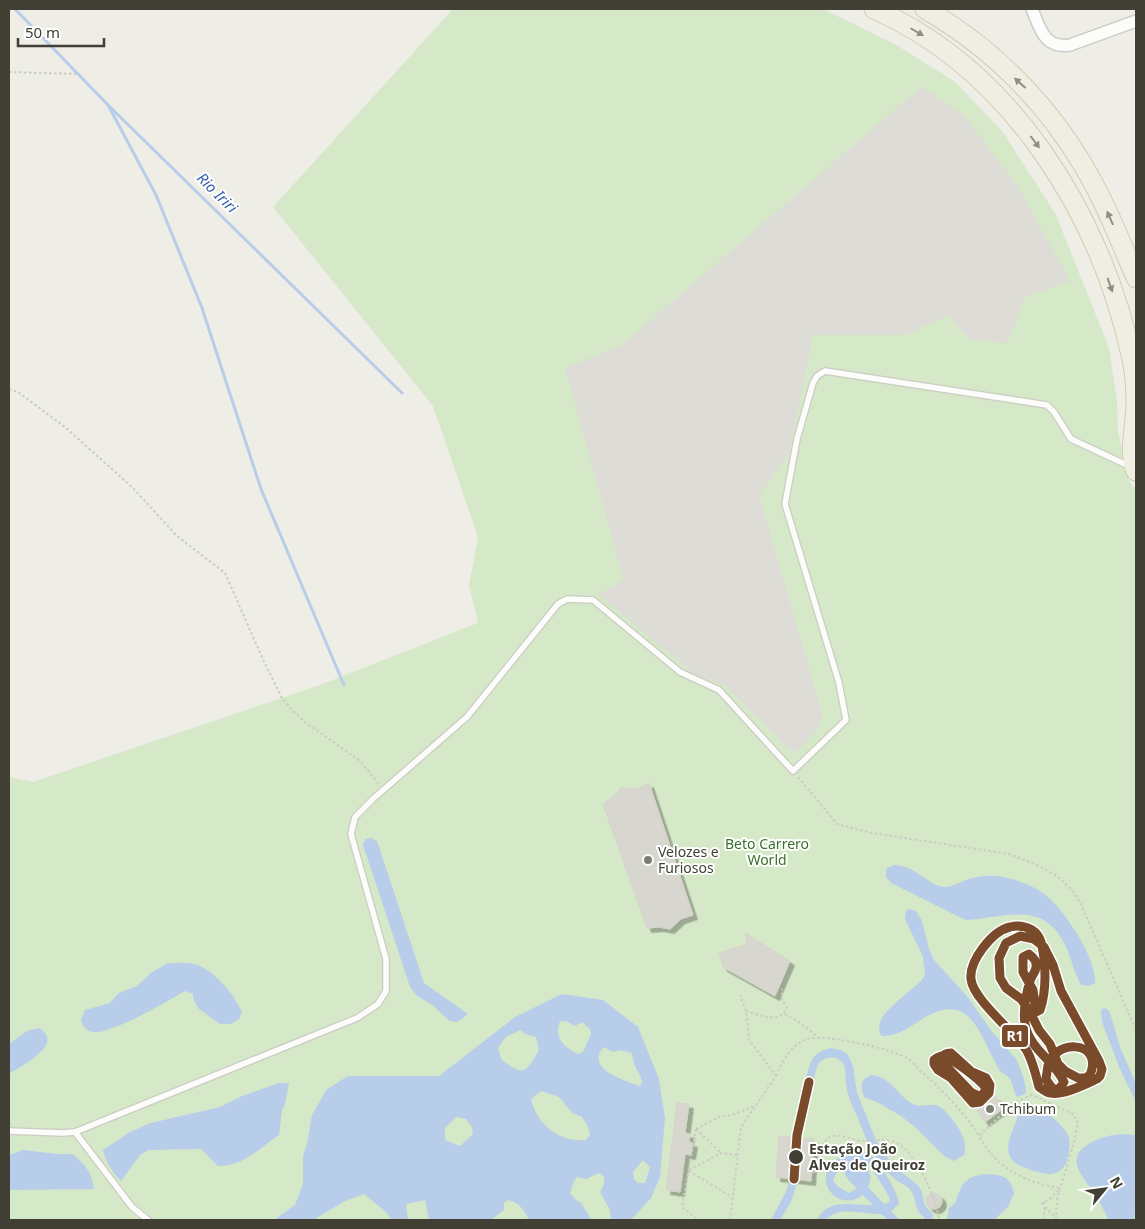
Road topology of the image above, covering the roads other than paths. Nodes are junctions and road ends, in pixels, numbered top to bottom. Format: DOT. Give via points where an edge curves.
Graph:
graph roads {
  1 [pos="874,9"];
  2 [pos="925,9"];
  3 [pos="1032,9"];
  4 [pos="1136,21"];
  5 [pos="1136,278"];
  6 [pos="1135,440"];
  7 [pos="1136,470"];
  8 [pos="9,1131"];
  9 [pos="75,1132"];
  10 [pos="148,1220"];
  1 -- 6 [label="main road, one-way" via="927,38 963,63 1012,112 1064,184 1102,262 1120,313 1132,361"];
  5 -- 2 [label="main road, one-way" via="1084,166 1031,92 978,45"];
  3 -- 4 [label="street" via="1042,33 1060,47"];
  6 -- 7 [label="main road" via="1133,457"];
  7 -- 9 [label="lane" via="1071,439 1047,405 825,371 813,383 797,439 784,504 839,683 846,720 793,771 719,690 680,672 593,600 567,599 558,604 467,717 355,817 351,834 386,959 386,991 378,1004 357,1018"];
  8 -- 9 [label="lane"];
  9 -- 10 [label="lane" via="132,1207"];
}
